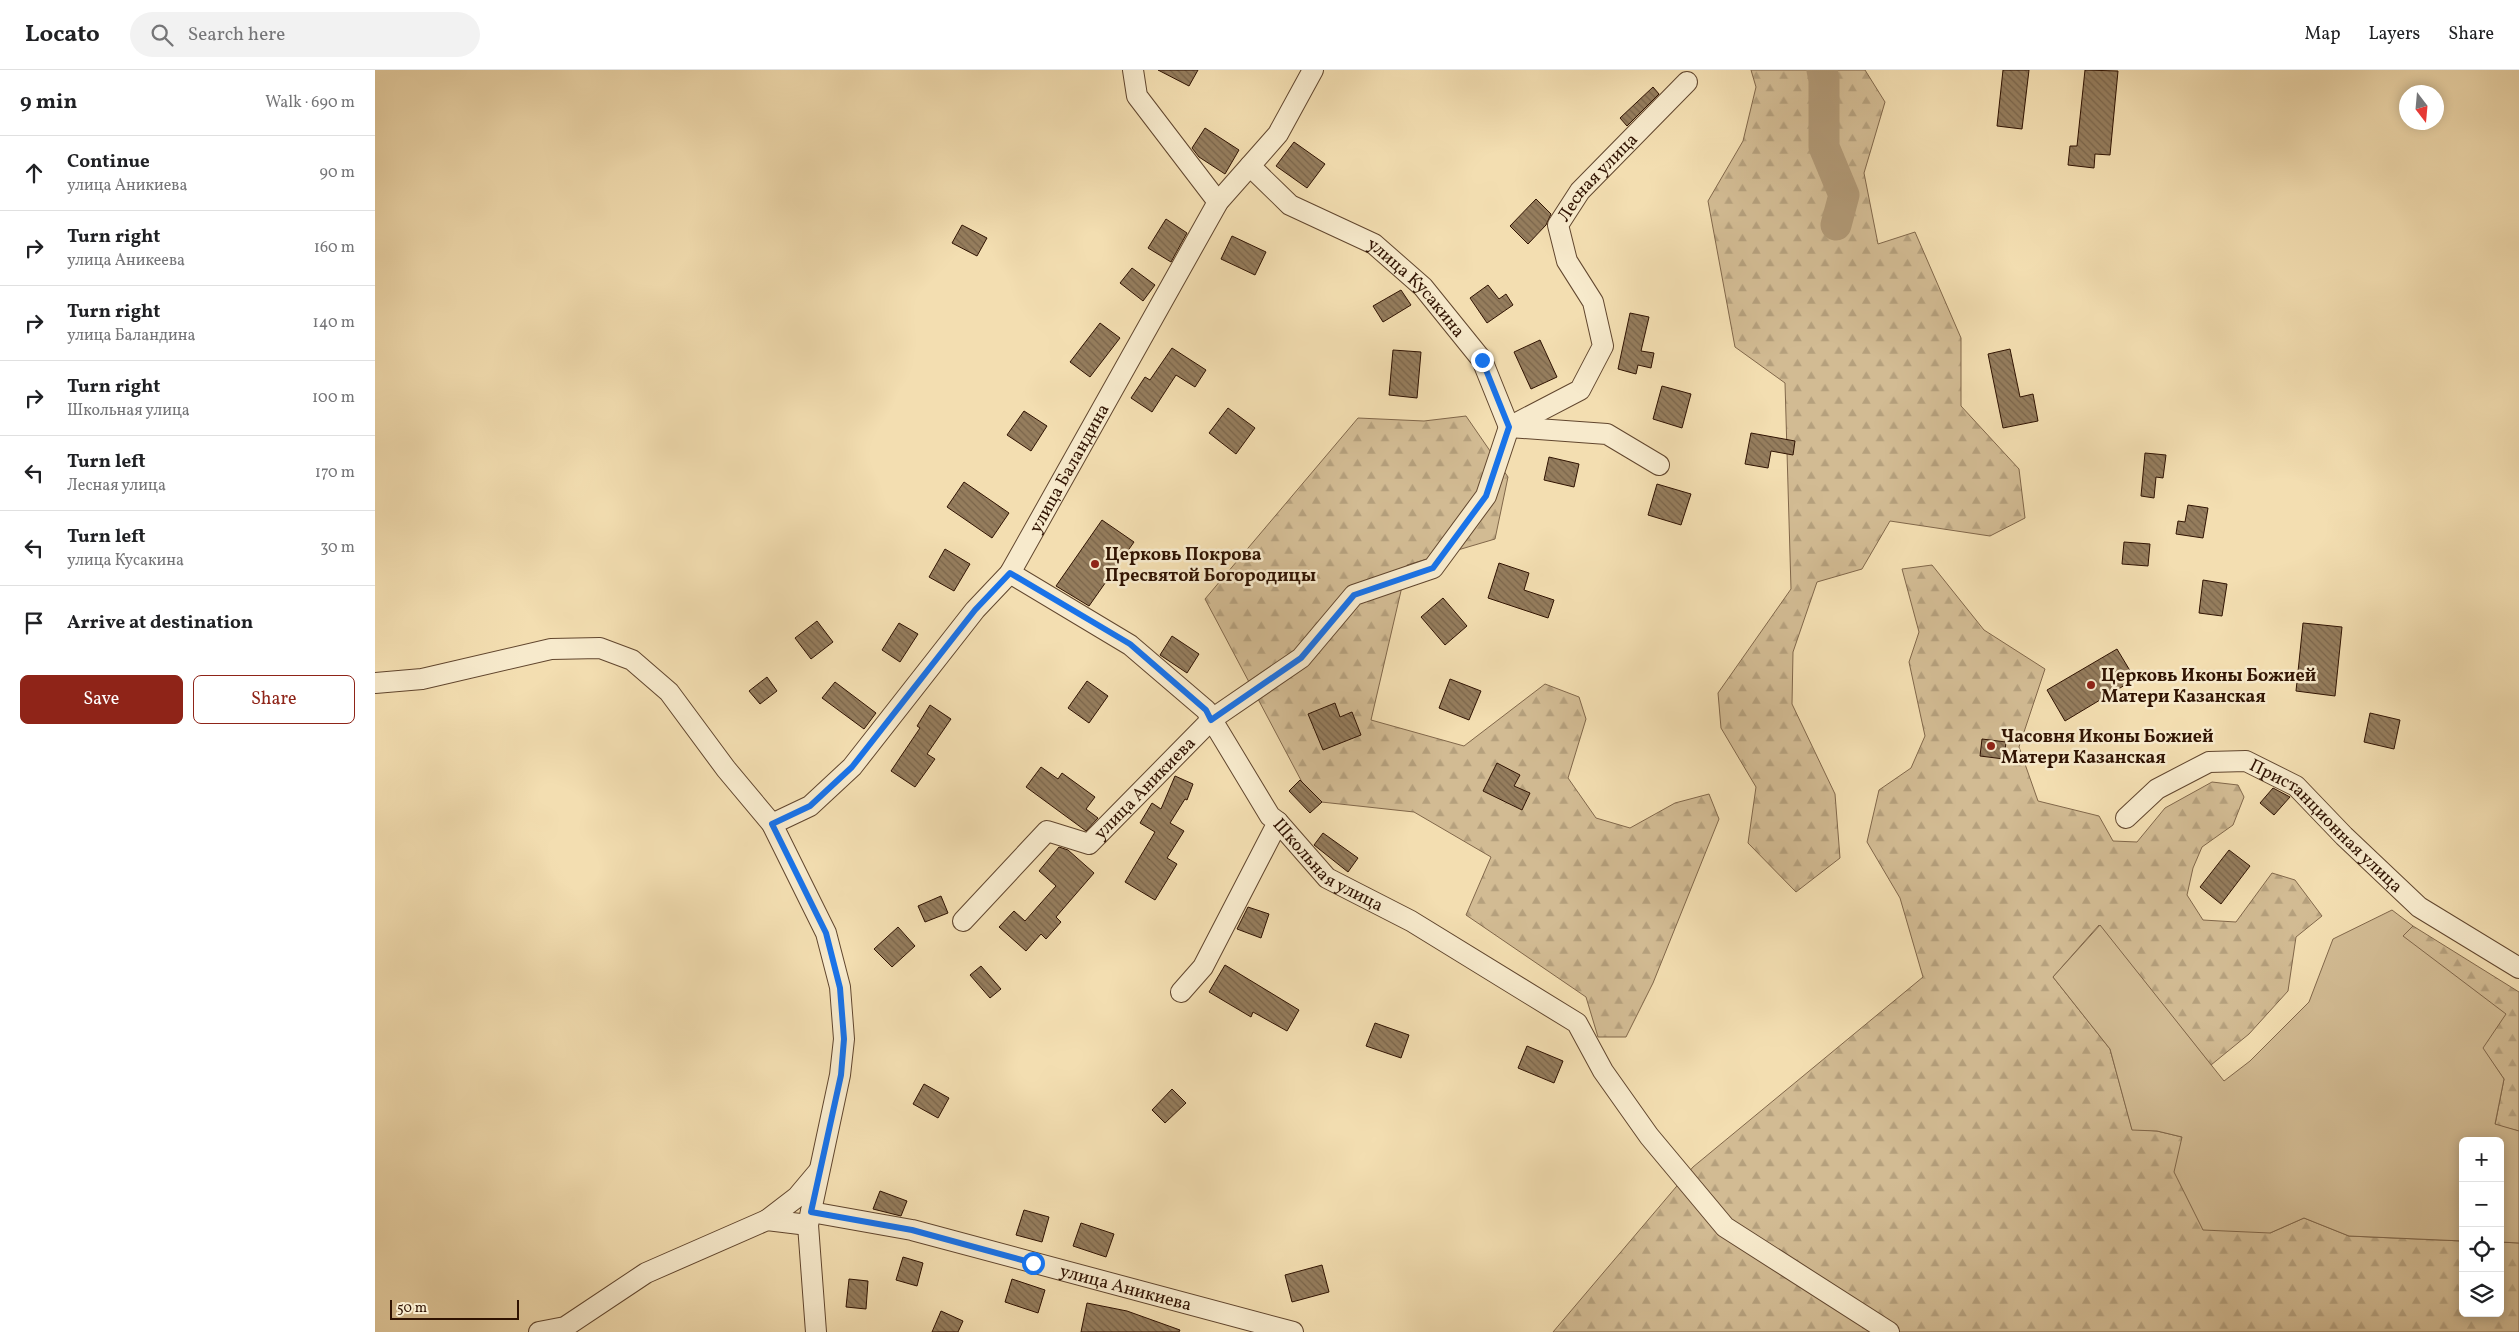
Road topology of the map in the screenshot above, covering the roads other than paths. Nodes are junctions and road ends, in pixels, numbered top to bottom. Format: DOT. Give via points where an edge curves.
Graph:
graph roads {
  1 [pos="1133,70"];
  2 [pos="1313,70"];
  3 [pos="1687,82"];
  4 [pos="1250,166"];
  5 [pos="1218,202"];
  6 [pos="1509,427"];
  7 [pos="1659,465"];
  8 [pos="1010,573"];
  9 [pos="375,683"];
  10 [pos="1211,720"];
  11 [pos="2126,818"];
  12 [pos="1277,822"];
  13 [pos="772,824"];
  14 [pos="963,921"];
  15 [pos="2519,968"];
  16 [pos="1181,992"];
  17 [pos="819,1171"];
  18 [pos="809,1218"];
  19 [pos="767,1220"];
  20 [pos="539,1332"];
  21 [pos="816,1332"];
  22 [pos="1293,1332"];
  23 [pos="1889,1332"];
  1 -- 5 [label="street" via="1137,96"];
  2 -- 4 [label="street, улица Баландина" via="1278,134"];
  3 -- 6 [label="street, Лесная улица" via="1580,191 1558,224 1567,261 1593,302 1603,346 1580,390"];
  4 -- 5 [label="street, улица Баландина"];
  4 -- 6 [label="street, улица Кусакина" via="1290,205 1374,244 1423,287 1482,360"];
  5 -- 8 [label="street, улица Баландина"];
  6 -- 7 [label="street" via="1607,434"];
  6 -- 10 [label="street" via="1486,496 1433,568 1354,595 1301,658"];
  8 -- 10 [label="street, Школьная улица" via="1130,644 1206,710"];
  8 -- 13 [label="street, улица Баландина" via="975,610 852,767 810,806"];
  9 -- 13 [label="street" via="423,679 551,649 599,648 631,660 669,692"];
  10 -- 12 [label="street, Школьная улица" via="1270,816"];
  10 -- 14 [label="street, улица Аникиева" via="1089,844 1047,831"];
  11 -- 15 [label="street, Пристанционная улица" via="2157,788 2209,762 2246,761 2296,786 2419,907"];
  12 -- 16 [label="street" via="1203,967"];
  12 -- 23 [label="street, Школьная улица" via="1327,878 1411,921 1577,1023 1603,1070 1649,1136 1725,1227"];
  13 -- 17 [label="street" via="826,933 840,988 844,1039 841,1075"];
  17 -- 18 [label="street"];
  17 -- 19 [label="street" via="797,1197"];
  18 -- 19 [label="street, улица Аникиева"];
  18 -- 21 [label="street"];
  18 -- 22 [label="street, улица Аникиева" via="912,1230"];
  19 -- 20 [label="street" via="646,1273 565,1327"];
}
